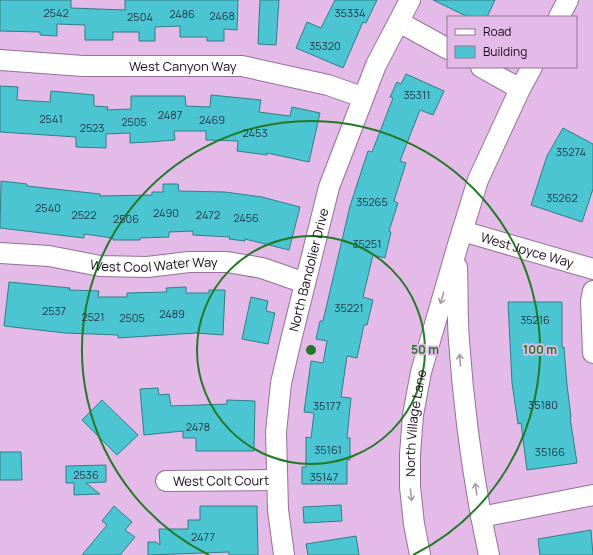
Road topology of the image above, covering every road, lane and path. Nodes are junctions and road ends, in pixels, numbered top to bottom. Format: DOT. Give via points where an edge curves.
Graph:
graph roads {
  1 [pos="410,0"];
  2 [pos="568,0"];
  3 [pos="560,16"];
  4 [pos="399,22"];
  5 [pos="447,48"];
  6 [pos="0,60"];
  7 [pos="483,68"];
  8 [pos="531,68"];
  9 [pos="520,89"];
  10 [pos="362,97"];
  11 [pos="459,239"];
  12 [pos="0,253"];
  13 [pos="593,269"];
  14 [pos="305,283"];
  15 [pos="593,291"];
  16 [pos="593,353"];
  17 [pos="276,480"];
  18 [pos="166,481"];
  19 [pos="593,495"];
  20 [pos="481,517"];
  21 [pos="284,555"];
  22 [pos="420,555"];
  23 [pos="489,555"];
  1 -- 4 [label="street, North Bandolier Drive"];
  2 -- 3 [label="street"];
  4 -- 5 [label="street"];
  4 -- 10 [label="street, North Bandolier Drive"];
  6 -- 10 [label="street, West Canyon Way" via="83,66 242,66 328,85"];
  7 -- 9 [label="street"];
  8 -- 9 [label="street, North Village Lane"];
  9 -- 11 [label="street, North Village Lane" via="478,180"];
  10 -- 14 [label="street, North Bandolier Drive" via="329,187"];
  11 -- 13 [label="street, West Joyce Way"];
  20 -- 11 [label="street, North Village Lane, one-way" via="458,339"];
  11 -- 22 [label="street, North Village Lane, one-way" via="421,372 413,415 410,487"];
  12 -- 14 [label="street, West Cool Water Way" via="49,256 100,266 146,267 189,262 227,262 262,268"];
  14 -- 17 [label="street, North Bandolier Drive" via="282,384 276,432"];
  15 -- 16 [label="street"];
  17 -- 18 [label="street, West Colt Court"];
  17 -- 21 [label="street, North Bandolier Drive"];
  19 -- 20 [label="street"];
  20 -- 23 [label="street, North Village Lane"];
}
